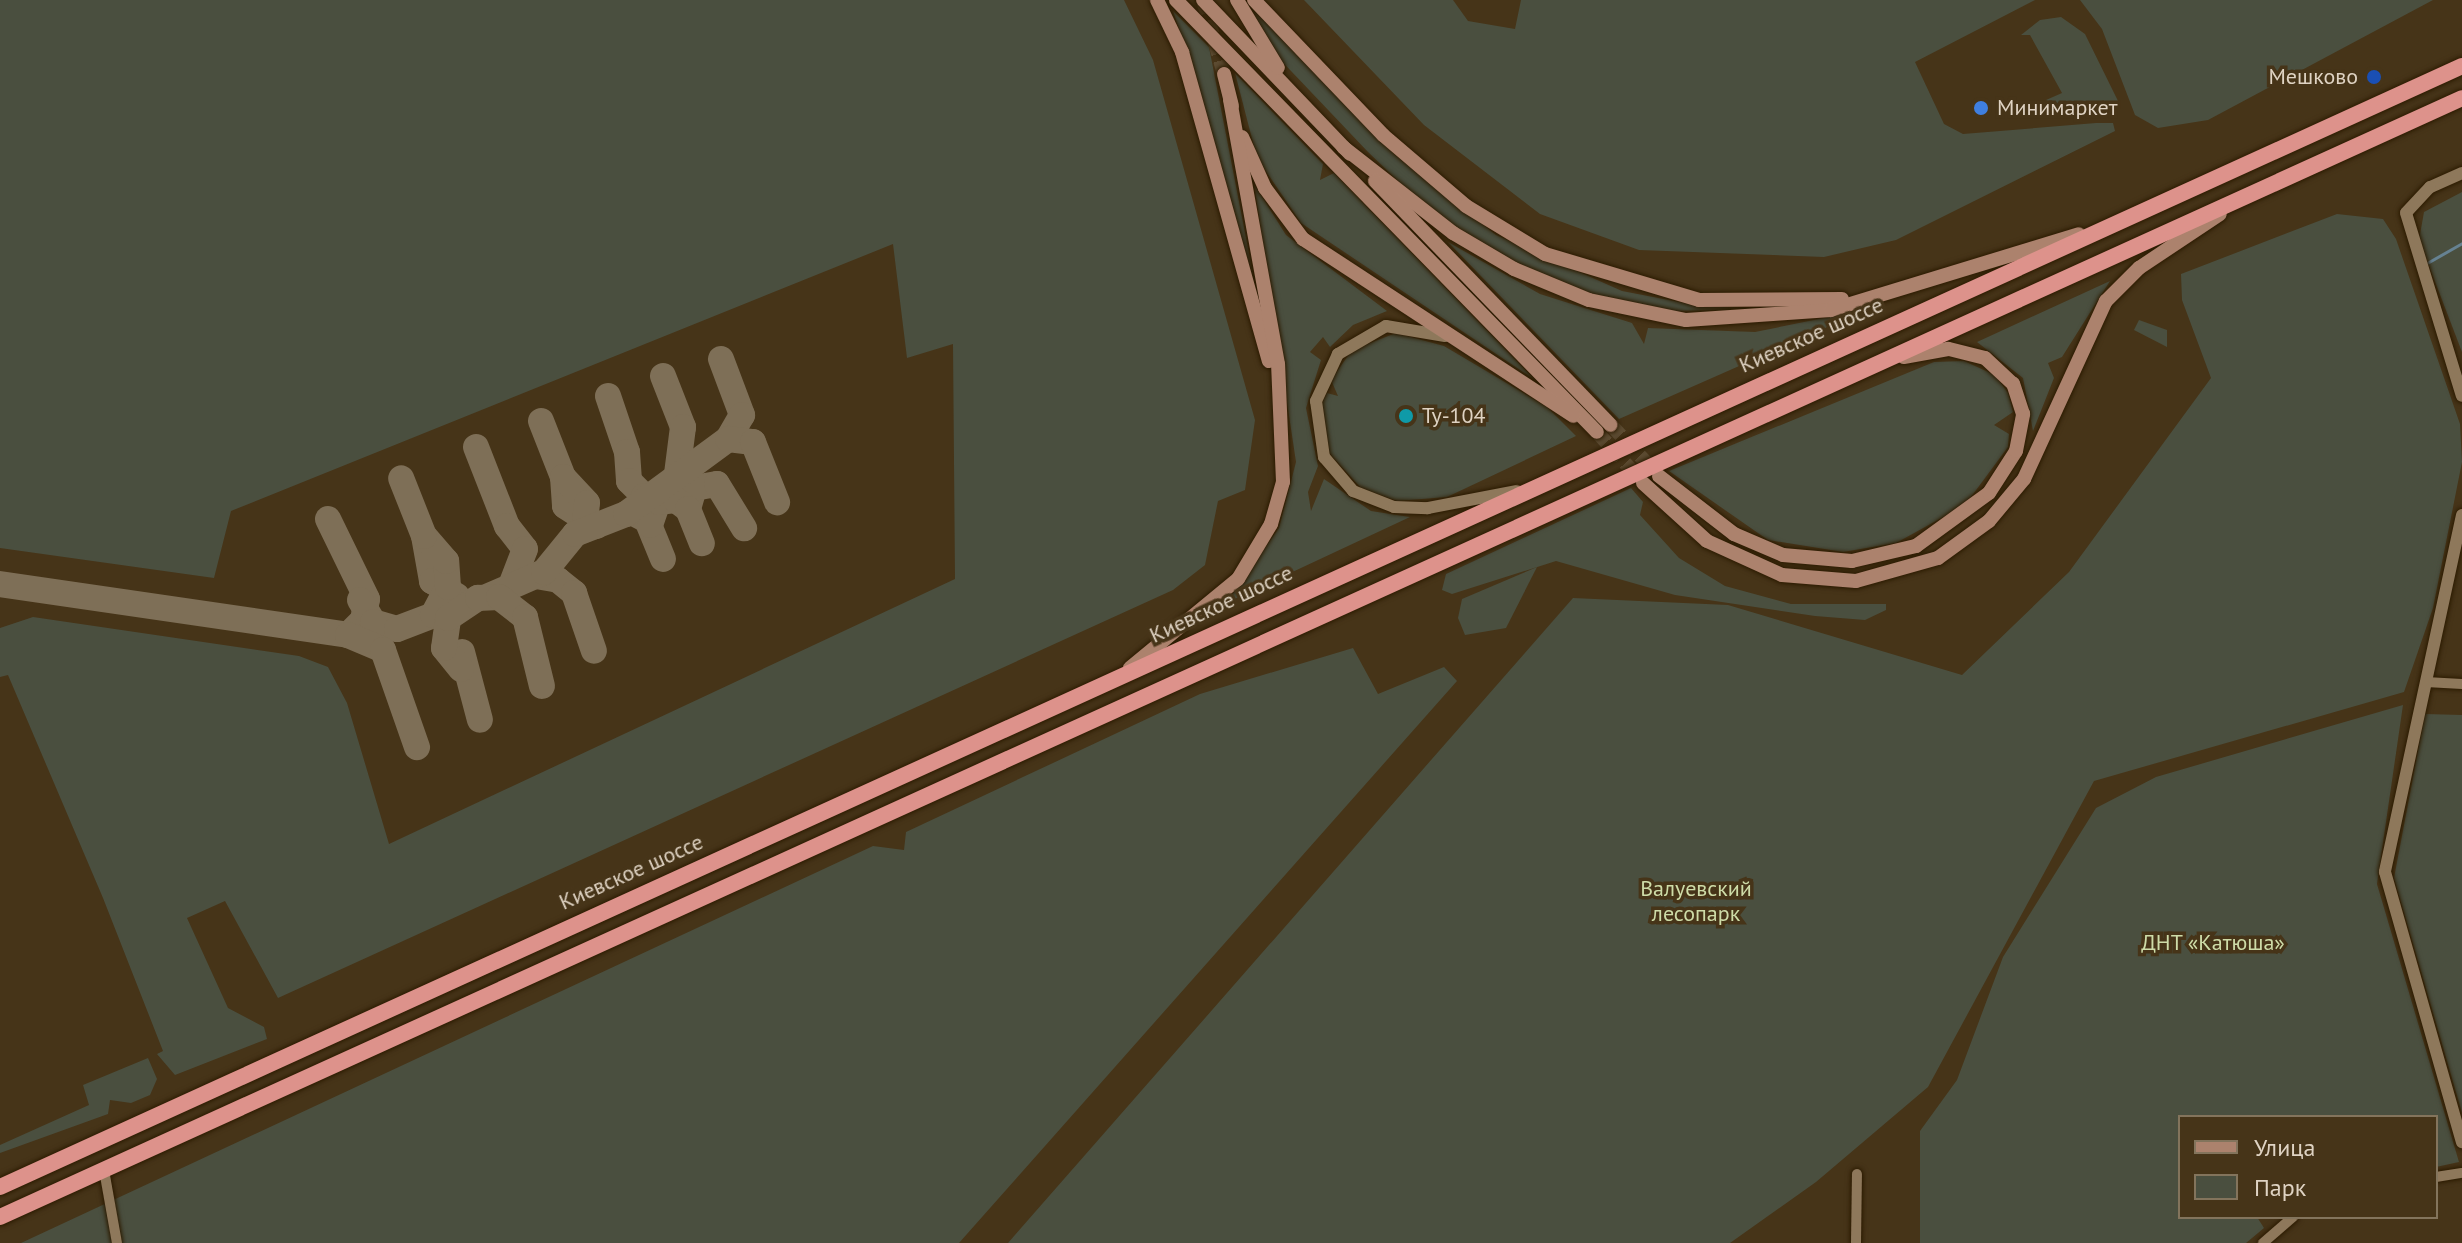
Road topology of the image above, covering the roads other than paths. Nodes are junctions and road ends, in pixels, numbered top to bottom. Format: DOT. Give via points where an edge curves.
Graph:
graph roads {
  1 [pos="1157,0"];
  2 [pos="1176,0"];
  3 [pos="1203,0"];
  4 [pos="1237,0"];
  5 [pos="1254,0"];
  6 [pos="2462,66"];
  7 [pos="1224,74"];
  8 [pos="2462,98"];
  9 [pos="1230,100"];
  10 [pos="1301,101"];
  11 [pos="1343,147"];
  12 [pos="2462,173"];
  13 [pos="2242,199"];
  14 [pos="2118,222"];
  15 [pos="1910,287"];
  16 [pos="1450,337"];
  17 [pos="1872,364"];
  18 [pos="2462,396"];
  19 [pos="1285,419"];
  20 [pos="1604,428"];
  21 [pos="1659,476"];
  22 [pos="1643,483"];
  23 [pos="1516,491"];
  24 [pos="2462,515"];
  25 [pos="1121,674"];
  26 [pos="2426,682"];
  27 [pos="2462,684"];
  28 [pos="2462,1142"];
  29 [pos="104,1170"];
  30 [pos="2462,1173"];
  31 [pos="1857,1174"];
  32 [pos="2438,1177"];
  33 [pos="0,1187"];
  34 [pos="0,1217"];
  35 [pos="2291,1219"];
  36 [pos="117,1243"];
  37 [pos="1856,1243"];
  38 [pos="2263,1243"];
  1 -- 19 [label="main road" via="1182,52"];
  2 -- 20 [label="main road"];
  3 -- 10 [label="main road"];
  4 -- 10 [label="main road"];
  5 -- 15 [label="main road" via="1383,135 1466,206 1545,254 1653,290 1724,302 1816,302"];
  6 -- 14 [label="highway, Киевское шоссе"];
  7 -- 9 [label="main road"];
  8 -- 13 [label="highway"];
  9 -- 16 [label="main road" via="1256,173 1303,239"];
  9 -- 19 [label="main road"];
  10 -- 11 [label="main road"];
  11 -- 15 [label="main road" via="1496,260 1625,310 1686,320 1766,320"];
  11 -- 20 [label="main road"];
  12 -- 18 [label="street" via="2430,187 2406,213"];
  13 -- 17 [label="highway"];
  13 -- 22 [label="main road" via="2139,268 2106,301 2024,479 1989,521 1938,558 1856,581 1782,575 1707,541"];
  14 -- 15 [label="main road"];
  14 -- 23 [label="highway, Киевское шоссе"];
  16 -- 20 [label="main road"];
  16 -- 23 [label="street" via="1391,326 1342,350 1317,395 1321,451 1348,488 1385,505 1428,508"];
  17 -- 21 [label="main road" via="1940,349 1967,352 2001,369 2018,393 2023,427 2008,465 1979,503 1939,534 1863,560 1783,555 1734,534"];
  17 -- 29 [label="highway"];
  19 -- 25 [label="main road" via="1281,492 1250,561 1219,599"];
  23 -- 25 [label="highway, Киевское шоссе"];
  24 -- 26 [label="street"];
  25 -- 33 [label="highway, Киевское шоссе"];
  26 -- 27 [label="street"];
  26 -- 28 [label="street" via="2385,872"];
  29 -- 34 [label="highway"];
  29 -- 36 [label="street"];
  30 -- 32 [label="street"];
  31 -- 37 [label="street"];
  35 -- 38 [label="street"];
}
